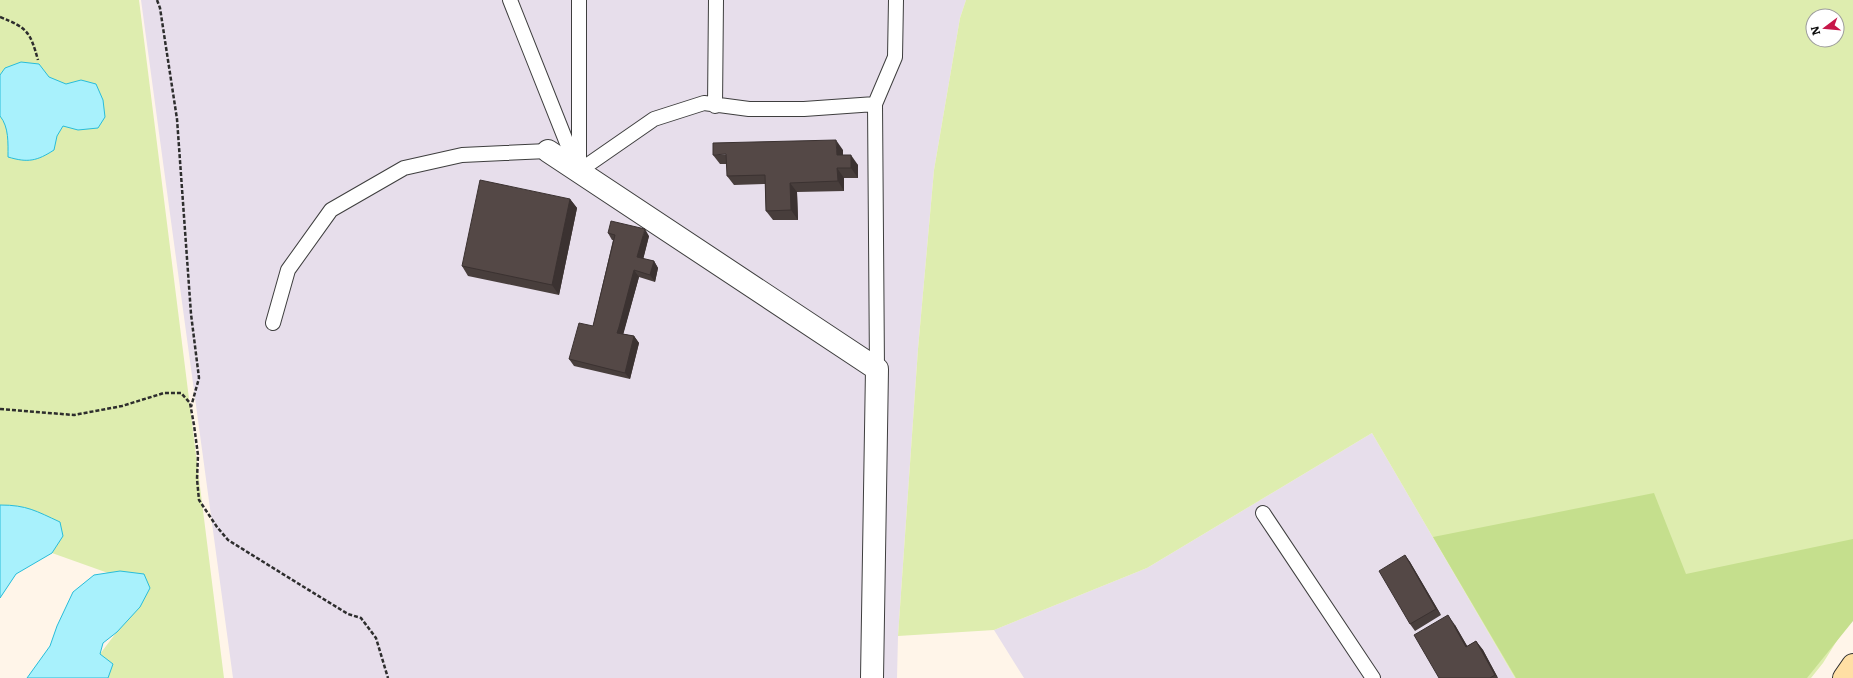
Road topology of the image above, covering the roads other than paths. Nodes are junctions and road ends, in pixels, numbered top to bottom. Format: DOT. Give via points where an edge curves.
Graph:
graph roads {
  1 [pos="510,0"];
  2 [pos="579,0"];
  3 [pos="716,0"];
  4 [pos="896,0"];
  5 [pos="875,104"];
  6 [pos="716,106"];
  7 [pos="548,151"];
  8 [pos="579,171"];
  9 [pos="273,322"];
  10 [pos="877,369"];
  11 [pos="1263,513"];
  12 [pos="1853,665"];
  13 [pos="872,678"];
  14 [pos="1373,678"];
  15 [pos="1844,678"];
  1 -- 8 [label="lane"];
  2 -- 8 [label="lane"];
  3 -- 6 [label="lane"];
  4 -- 5 [label="lane" via="895,57"];
  5 -- 6 [label="lane" via="796,109"];
  5 -- 10 [label="lane"];
  6 -- 8 [label="lane" via="704,103 654,119"];
  7 -- 8 [label="street"];
  7 -- 9 [label="lane" via="462,155 404,168 331,210 288,270"];
  8 -- 10 [label="street"];
  10 -- 13 [label="street"];
  11 -- 14 [label="lane"];
  12 -- 15 [label="street"];
}
